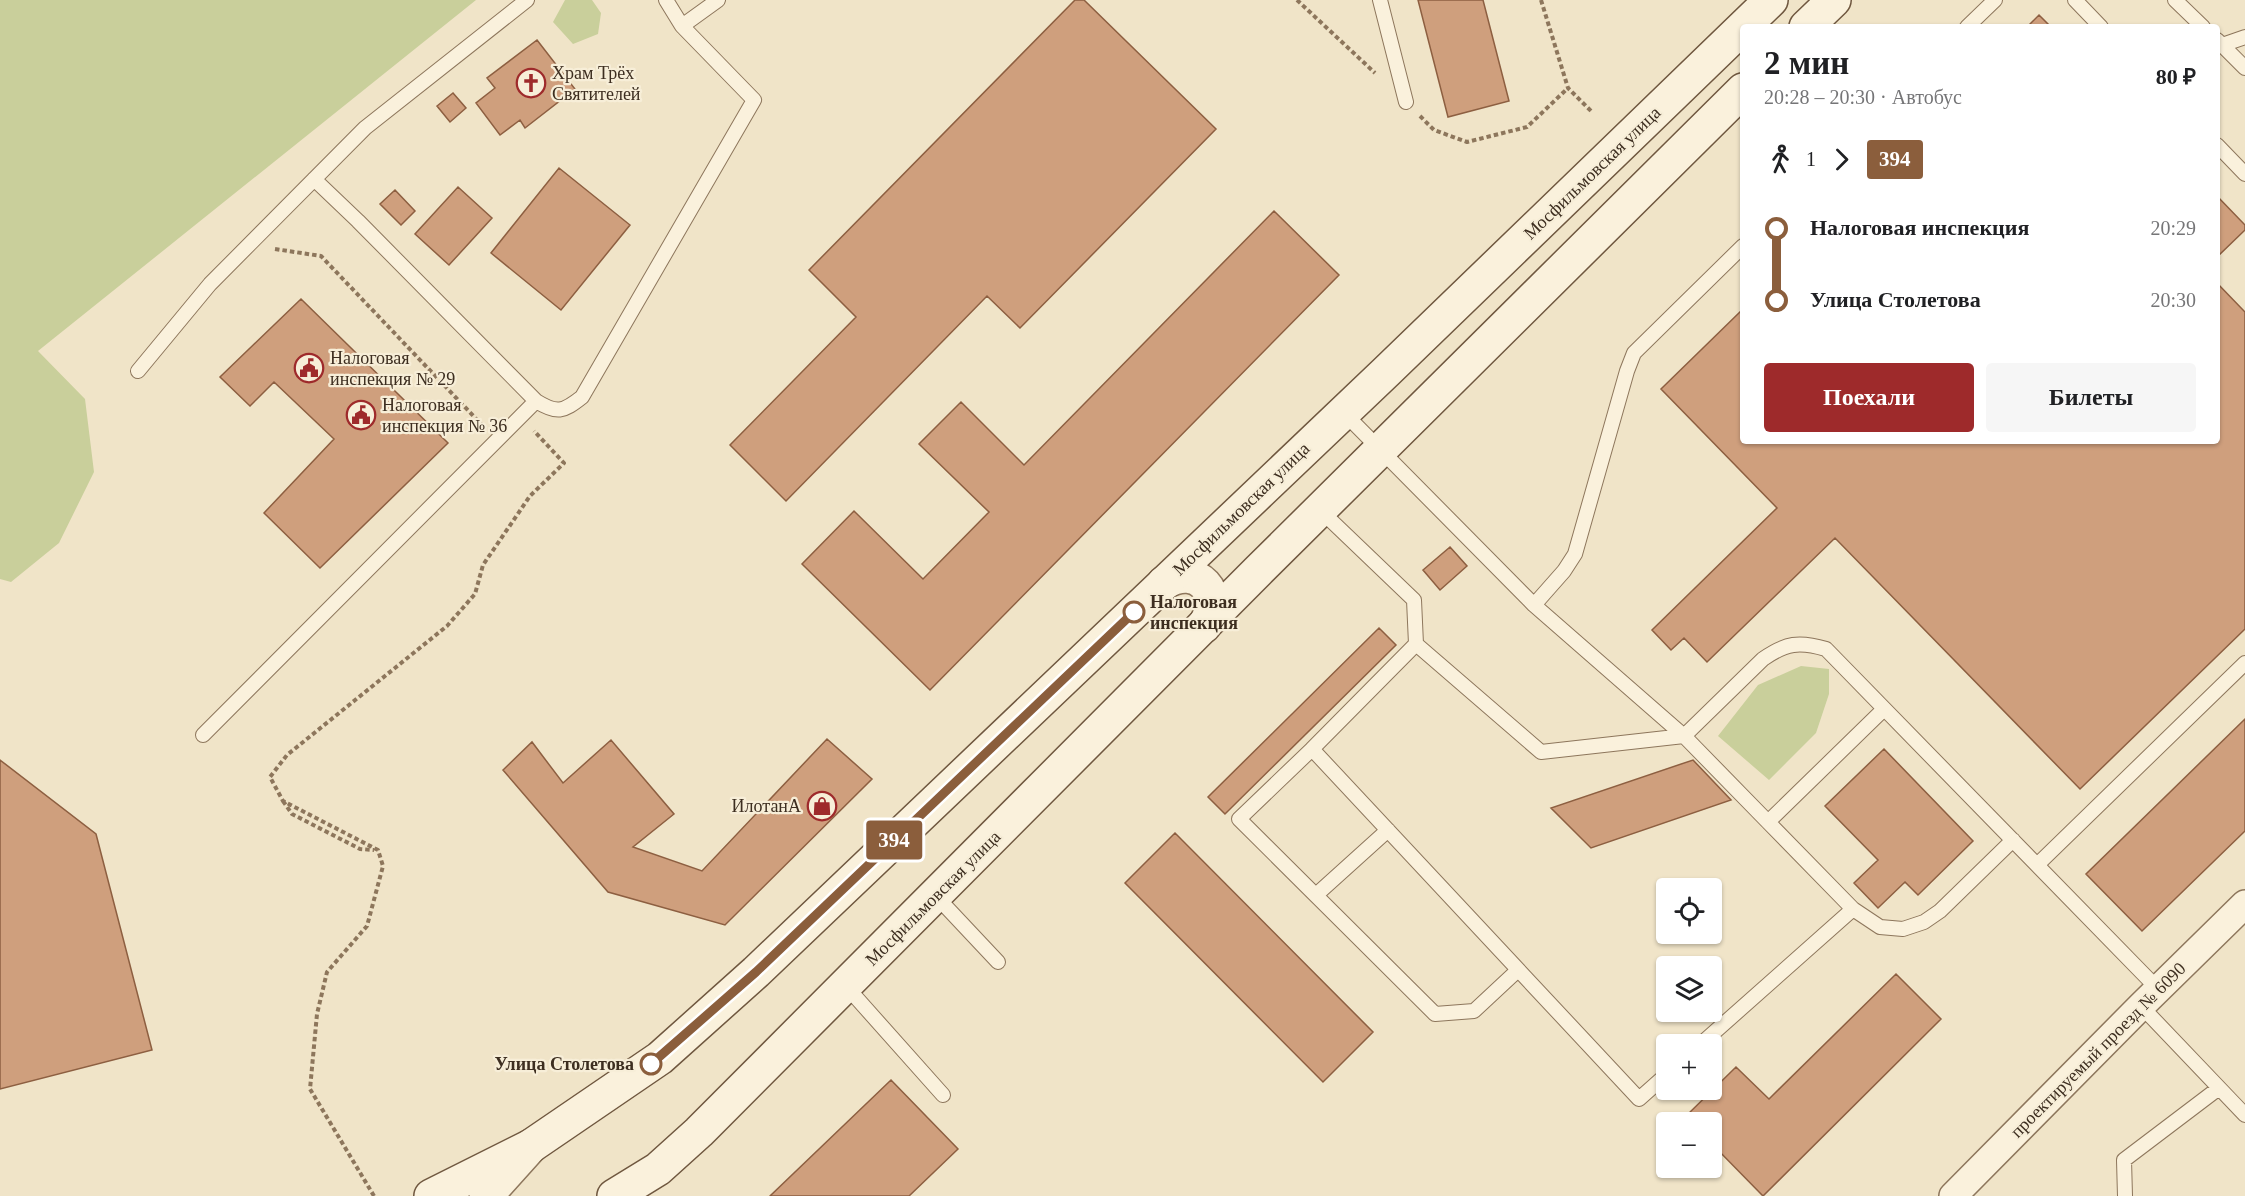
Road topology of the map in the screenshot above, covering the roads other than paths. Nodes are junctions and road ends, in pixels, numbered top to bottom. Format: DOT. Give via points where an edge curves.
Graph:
graph roads {
  1 [pos="527,0"];
  2 [pos="666,0"];
  3 [pos="718,0"];
  4 [pos="1380,0"];
  5 [pos="1771,0"];
  6 [pos="1834,0"];
  7 [pos="1995,0"];
  8 [pos="2075,0"];
  9 [pos="2175,0"];
  10 [pos="1746,24"];
  11 [pos="1809,24"];
  12 [pos="1970,24"];
  13 [pos="2098,24"];
  14 [pos="2200,24"];
  15 [pos="682,26"];
  16 [pos="1740,30"];
  17 [pos="2245,37"];
  18 [pos="2220,43"];
  19 [pos="2245,68"];
  20 [pos="1740,93"];
  21 [pos="1406,102"];
  22 [pos="2220,148"];
  23 [pos="2245,174"];
  24 [pos="314,179"];
  25 [pos="1740,249"];
  26 [pos="138,371"];
  27 [pos="536,401"];
  28 [pos="1343,412"];
  29 [pos="1380,449"];
  30 [pos="1320,510"];
  31 [pos="1164,584"];
  32 [pos="1534,605"];
  33 [pos="1204,626"];
  34 [pos="1416,644"];
  35 [pos="2245,663"];
  36 [pos="1884,709"];
  37 [pos="203,735"];
  38 [pos="1684,736"];
  39 [pos="1312,749"];
  40 [pos="1768,822"];
  41 [pos="1388,830"];
  42 [pos="2013,840"];
  43 [pos="2037,865"];
  44 [pos="935,895"];
  45 [pos="1316,895"];
  46 [pos="2245,904"];
  47 [pos="1853,909"];
  48 [pos="998,962"];
  49 [pos="1518,970"];
  50 [pos="845,985"];
  51 [pos="2150,997"];
  52 [pos="1712,1034"];
  53 [pos="1656,1084"];
  54 [pos="2218,1088"];
  55 [pos="943,1095"];
  56 [pos="2245,1115"];
  57 [pos="531,1146"];
  58 [pos="658,1169"];
  59 [pos="431,1196"];
  60 [pos="486,1196"];
  61 [pos="614,1196"];
  62 [pos="631,1196"];
  63 [pos="1953,1196"];
  64 [pos="2125,1196"];
  1 -- 24 [label="lane" via="365,128"];
  2 -- 15 [label="lane"];
  3 -- 15 [label="lane"];
  4 -- 21 [label="lane"];
  5 -- 10 [label="main road, Мосфильмовская улица"];
  6 -- 11 [label="main road"];
  7 -- 12 [label="lane"];
  8 -- 13 [label="lane"];
  9 -- 14 [label="lane"];
  15 -- 27 [label="lane" via="754,100 582,397 567,409 551,411"];
  16 -- 28 [label="main road, Мосфильмовская улица"];
  17 -- 18 [label="lane"];
  18 -- 19 [label="lane"];
  20 -- 29 [label="main road, Мосфильмовская улица"];
  22 -- 23 [label="lane"];
  24 -- 26 [label="lane" via="210,284"];
  24 -- 27 [label="lane"];
  25 -- 32 [label="lane" via="1634,353 1575,554"];
  27 -- 37 [label="lane"];
  28 -- 29 [label="lane"];
  28 -- 31 [label="main road, Мосфильмовская улица"];
  29 -- 30 [label="main road, Мосфильмовская улица"];
  29 -- 32 [label="lane"];
  30 -- 33 [label="main road, Мосфильмовская улица"];
  30 -- 34 [label="lane" via="1414,600"];
  31 -- 33 [label="main road" via="1185,575 1205,584 1213,605"];
  31 -- 57 [label="main road, Мосфильмовская улица" via="669,1050"];
  32 -- 38 [label="lane"];
  33 -- 44 [label="main road, Мосфильмовская улица"];
  34 -- 38 [label="lane" via="1541,752"];
  34 -- 39 [label="lane"];
  35 -- 43 [label="lane"];
  36 -- 38 [label="lane" via="1826,649 1793,644 1763,659"];
  36 -- 40 [label="lane"];
  36 -- 42 [label="lane"];
  38 -- 40 [label="lane"];
  39 -- 41 [label="lane"];
  39 -- 45 [label="lane" via="1239,819"];
  40 -- 47 [label="lane"];
  41 -- 45 [label="lane"];
  41 -- 49 [label="lane"];
  42 -- 43 [label="lane"];
  42 -- 47 [label="lane" via="1924,922 1903,929 1880,927"];
  43 -- 51 [label="lane"];
  44 -- 48 [label="lane"];
  44 -- 50 [label="main road, Мосфильмовская улица"];
  45 -- 49 [label="lane" via="1435,1014 1474,1011"];
  46 -- 51 [label="street, проектируемый проезд № 6090"];
  47 -- 52 [label="lane"];
  49 -- 53 [label="lane" via="1639,1099"];
  50 -- 55 [label="lane"];
  50 -- 58 [label="main road, Мосфильмовская улица"];
  51 -- 54 [label="lane"];
  51 -- 63 [label="street, проектируемый проезд № 6090"];
  54 -- 56 [label="lane"];
  54 -- 64 [label="lane" via="2124,1160"];
  57 -- 59 [label="main road"];
  57 -- 60 [label="main road, Мосфильмовская улица"];
  58 -- 61 [label="main road"];
  58 -- 62 [label="main road, Мосфильмовская улица"];
}
